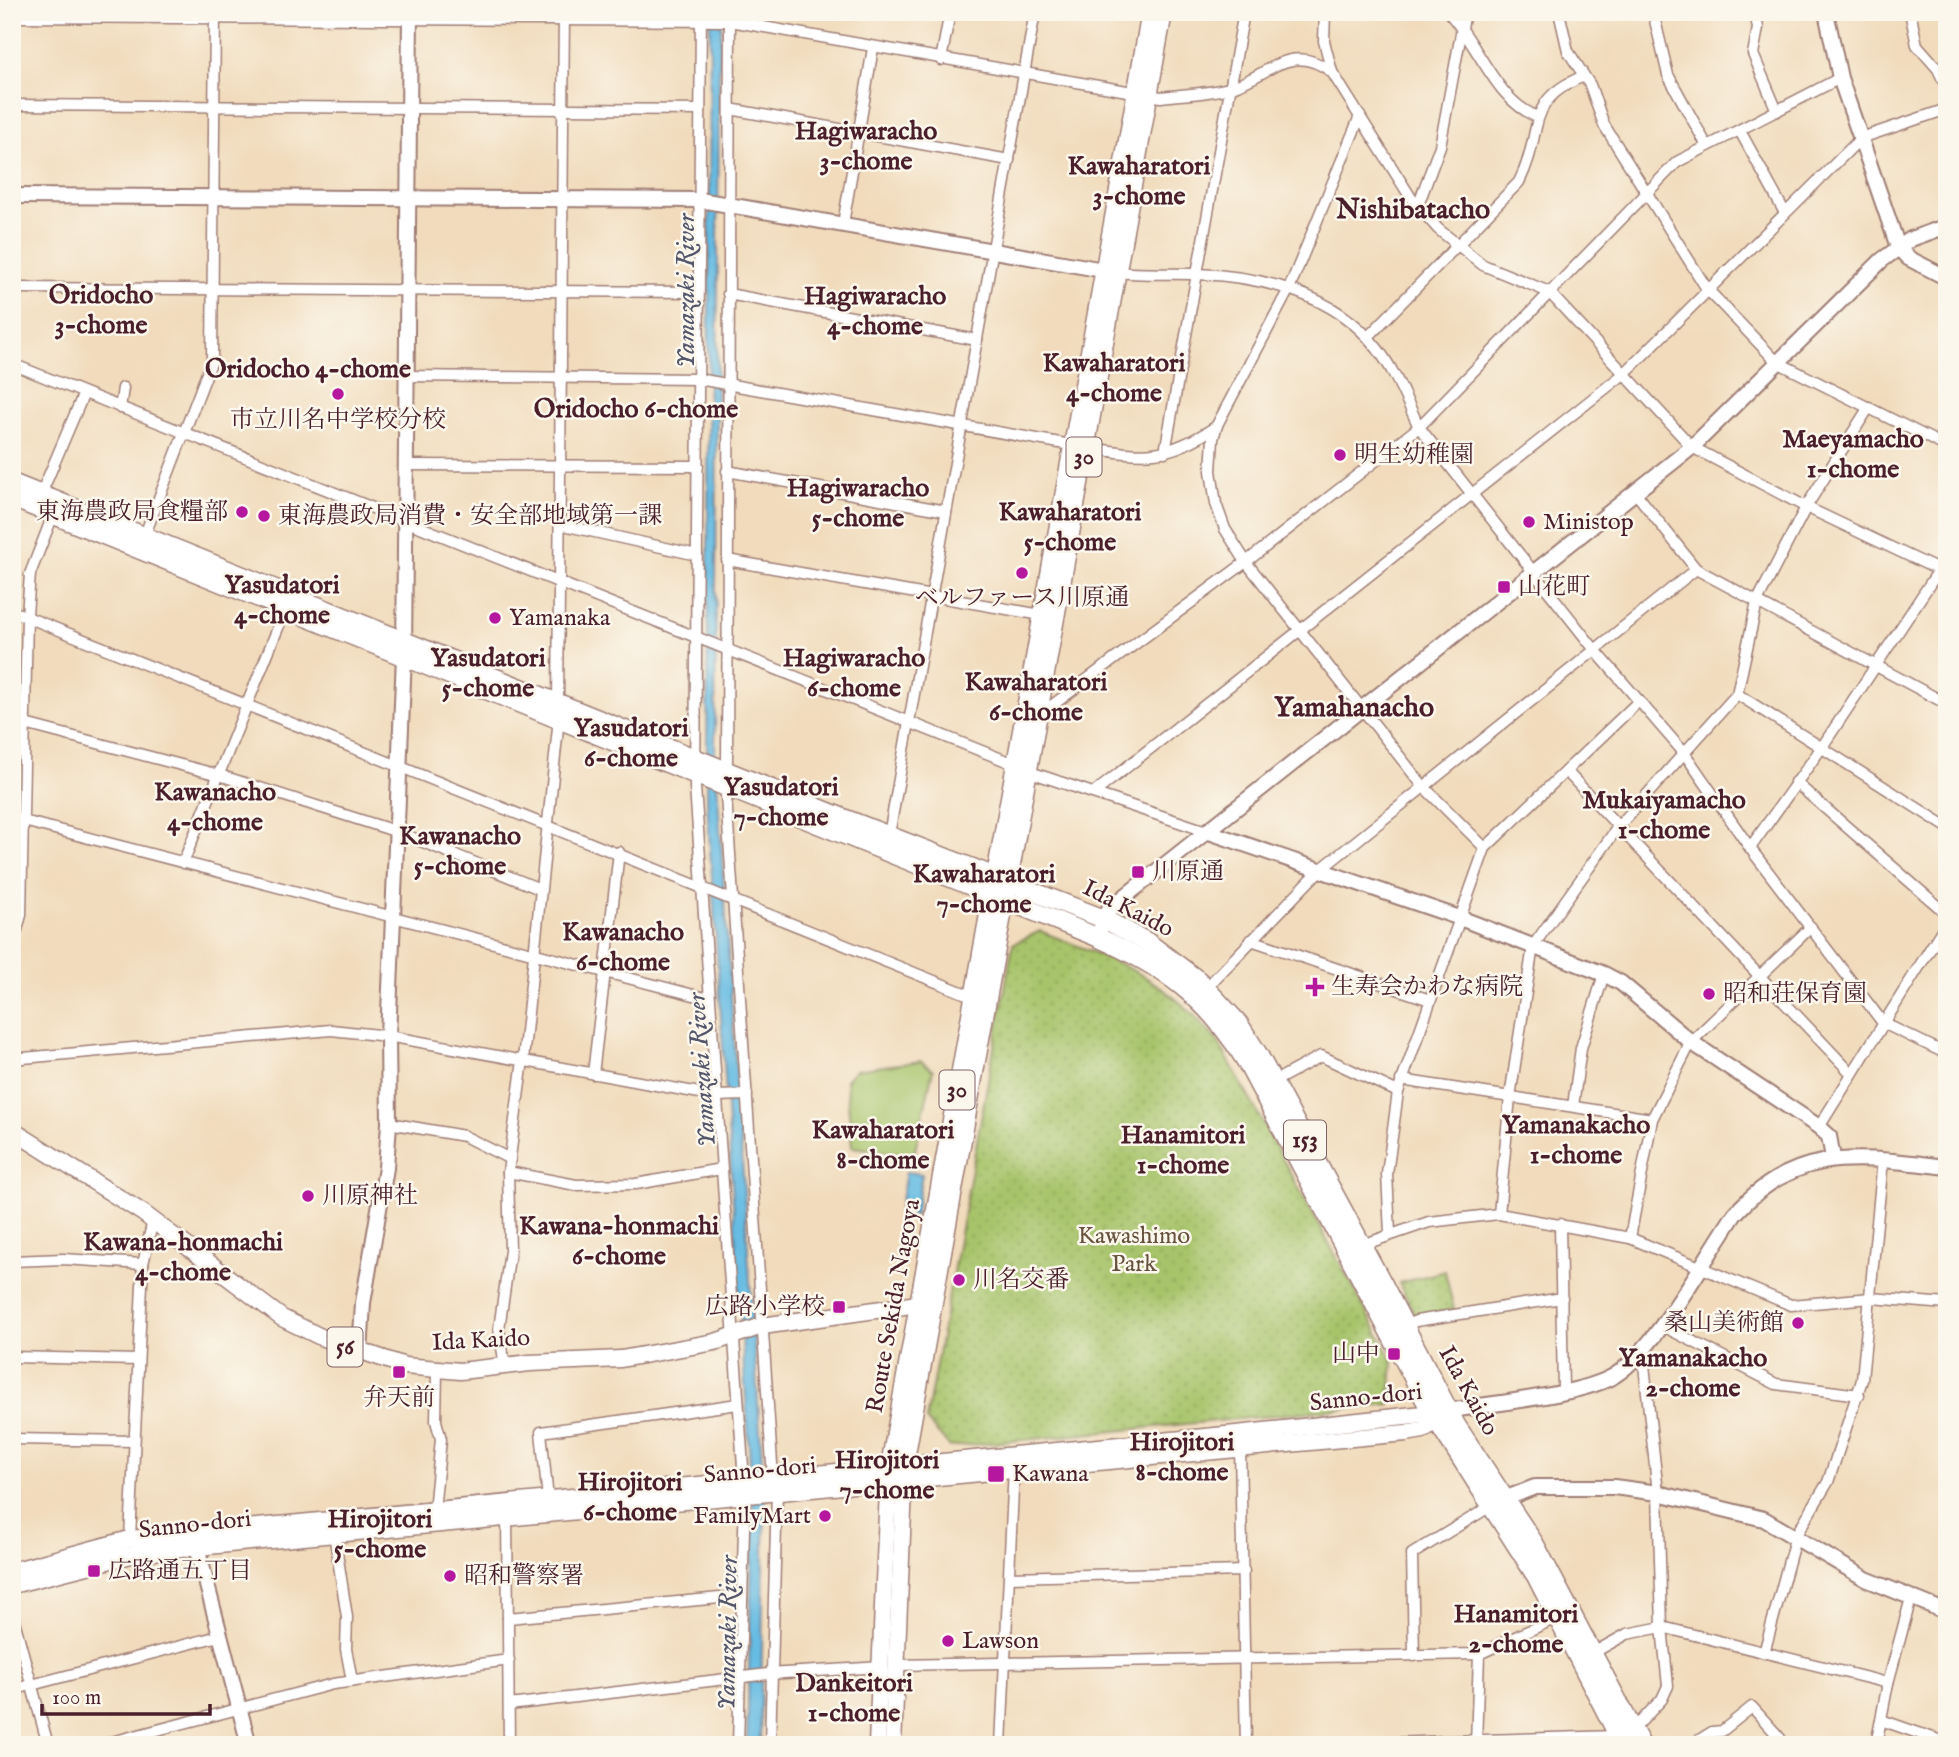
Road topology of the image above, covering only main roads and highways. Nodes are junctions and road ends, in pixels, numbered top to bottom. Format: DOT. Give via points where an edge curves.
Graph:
graph roads {
  1 [pos="1150,12"];
  2 [pos="1164,12"];
  3 [pos="1143,95"];
  4 [pos="12,483"];
  5 [pos="12,498"];
  6 [pos="1049,616"];
  7 [pos="404,648"];
  8 [pos="1020,768"];
  9 [pos="725,777"];
  10 [pos="1001,879"];
  11 [pos="998,898"];
  12 [pos="12,1130"];
  13 [pos="924,1303"];
  14 [pos="1439,1415"];
  15 [pos="896,1473"];
  16 [pos="745,1487"];
  17 [pos="1498,1502"];
  18 [pos="507,1510"];
  19 [pos="12,1571"];
  20 [pos="12,1585"];
  21 [pos="889,1666"];
  22 [pos="1629,1739"];
  23 [pos="877,1745"];
  24 [pos="893,1745"];
  1 -- 3 [label="main road, Route Sekida Nagoya / 30"];
  2 -- 3 [label="main road, Route Sekida Nagoya / 30"];
  3 -- 6 [label="main road, Route Sekida Nagoya / 30"];
  4 -- 7 [label="highway, Ida Kaido / 153"];
  5 -- 7 [label="highway, Ida Kaido / 153" via="286,608"];
  6 -- 8 [label="main road, Route Sekida Nagoya / 30"];
  6 -- 8 [label="main road, Route Sekida Nagoya / 30" via="1039,715"];
  7 -- 9 [label="highway, Ida Kaido / 153"];
  8 -- 10 [label="main road, Route Sekida Nagoya / 30"];
  9 -- 10 [label="highway, Ida Kaido / 153"];
  9 -- 11 [label="highway, Ida Kaido / 153"];
  10 -- 11 [label="main road, Route Sekida Nagoya / 30"];
  10 -- 14 [label="highway, Ida Kaido / 153" via="1104,919 1147,942 1206,988 1239,1024 1405,1326"];
  11 -- 13 [label="main road, Route Sekida Nagoya / 30"];
  11 -- 13 [label="main road, Route Sekida Nagoya / 30" via="974,997"];
  11 -- 14 [label="highway, Ida Kaido / 153" via="1143,959 1207,1008 1232,1039"];
  12 -- 13 [label="main road, Ida Kaido / 56" via="153,1220 282,1318 360,1353 437,1371 621,1359 715,1342 761,1326"];
  13 -- 15 [label="main road, Route Sekida Nagoya / 30"];
  14 -- 15 [label="main road, Sanno-dori"];
  14 -- 15 [label="main road, Sanno-dori" via="1423,1430 1406,1433 1014,1468"];
  14 -- 17 [label="highway, Ida Kaido / 153"];
  15 -- 16 [label="main road, Sanno-dori"];
  15 -- 21 [label="main road, Route Sekida Nagoya / 30"];
  16 -- 18 [label="main road, Sanno-dori"];
  16 -- 18 [label="main road, Sanno-dori" via="548,1499"];
  17 -- 22 [label="highway, Ida Kaido / 153"];
  17 -- 22 [label="highway, Ida Kaido / 153" via="1540,1555"];
  18 -- 19 [label="main road, Sanno-dori" via="434,1511 130,1539"];
  18 -- 20 [label="main road, Sanno-dori" via="135,1554"];
  21 -- 23 [label="main road, Route Sekida Nagoya / 30"];
  21 -- 24 [label="main road, Route Sekida Nagoya / 30"];
}
